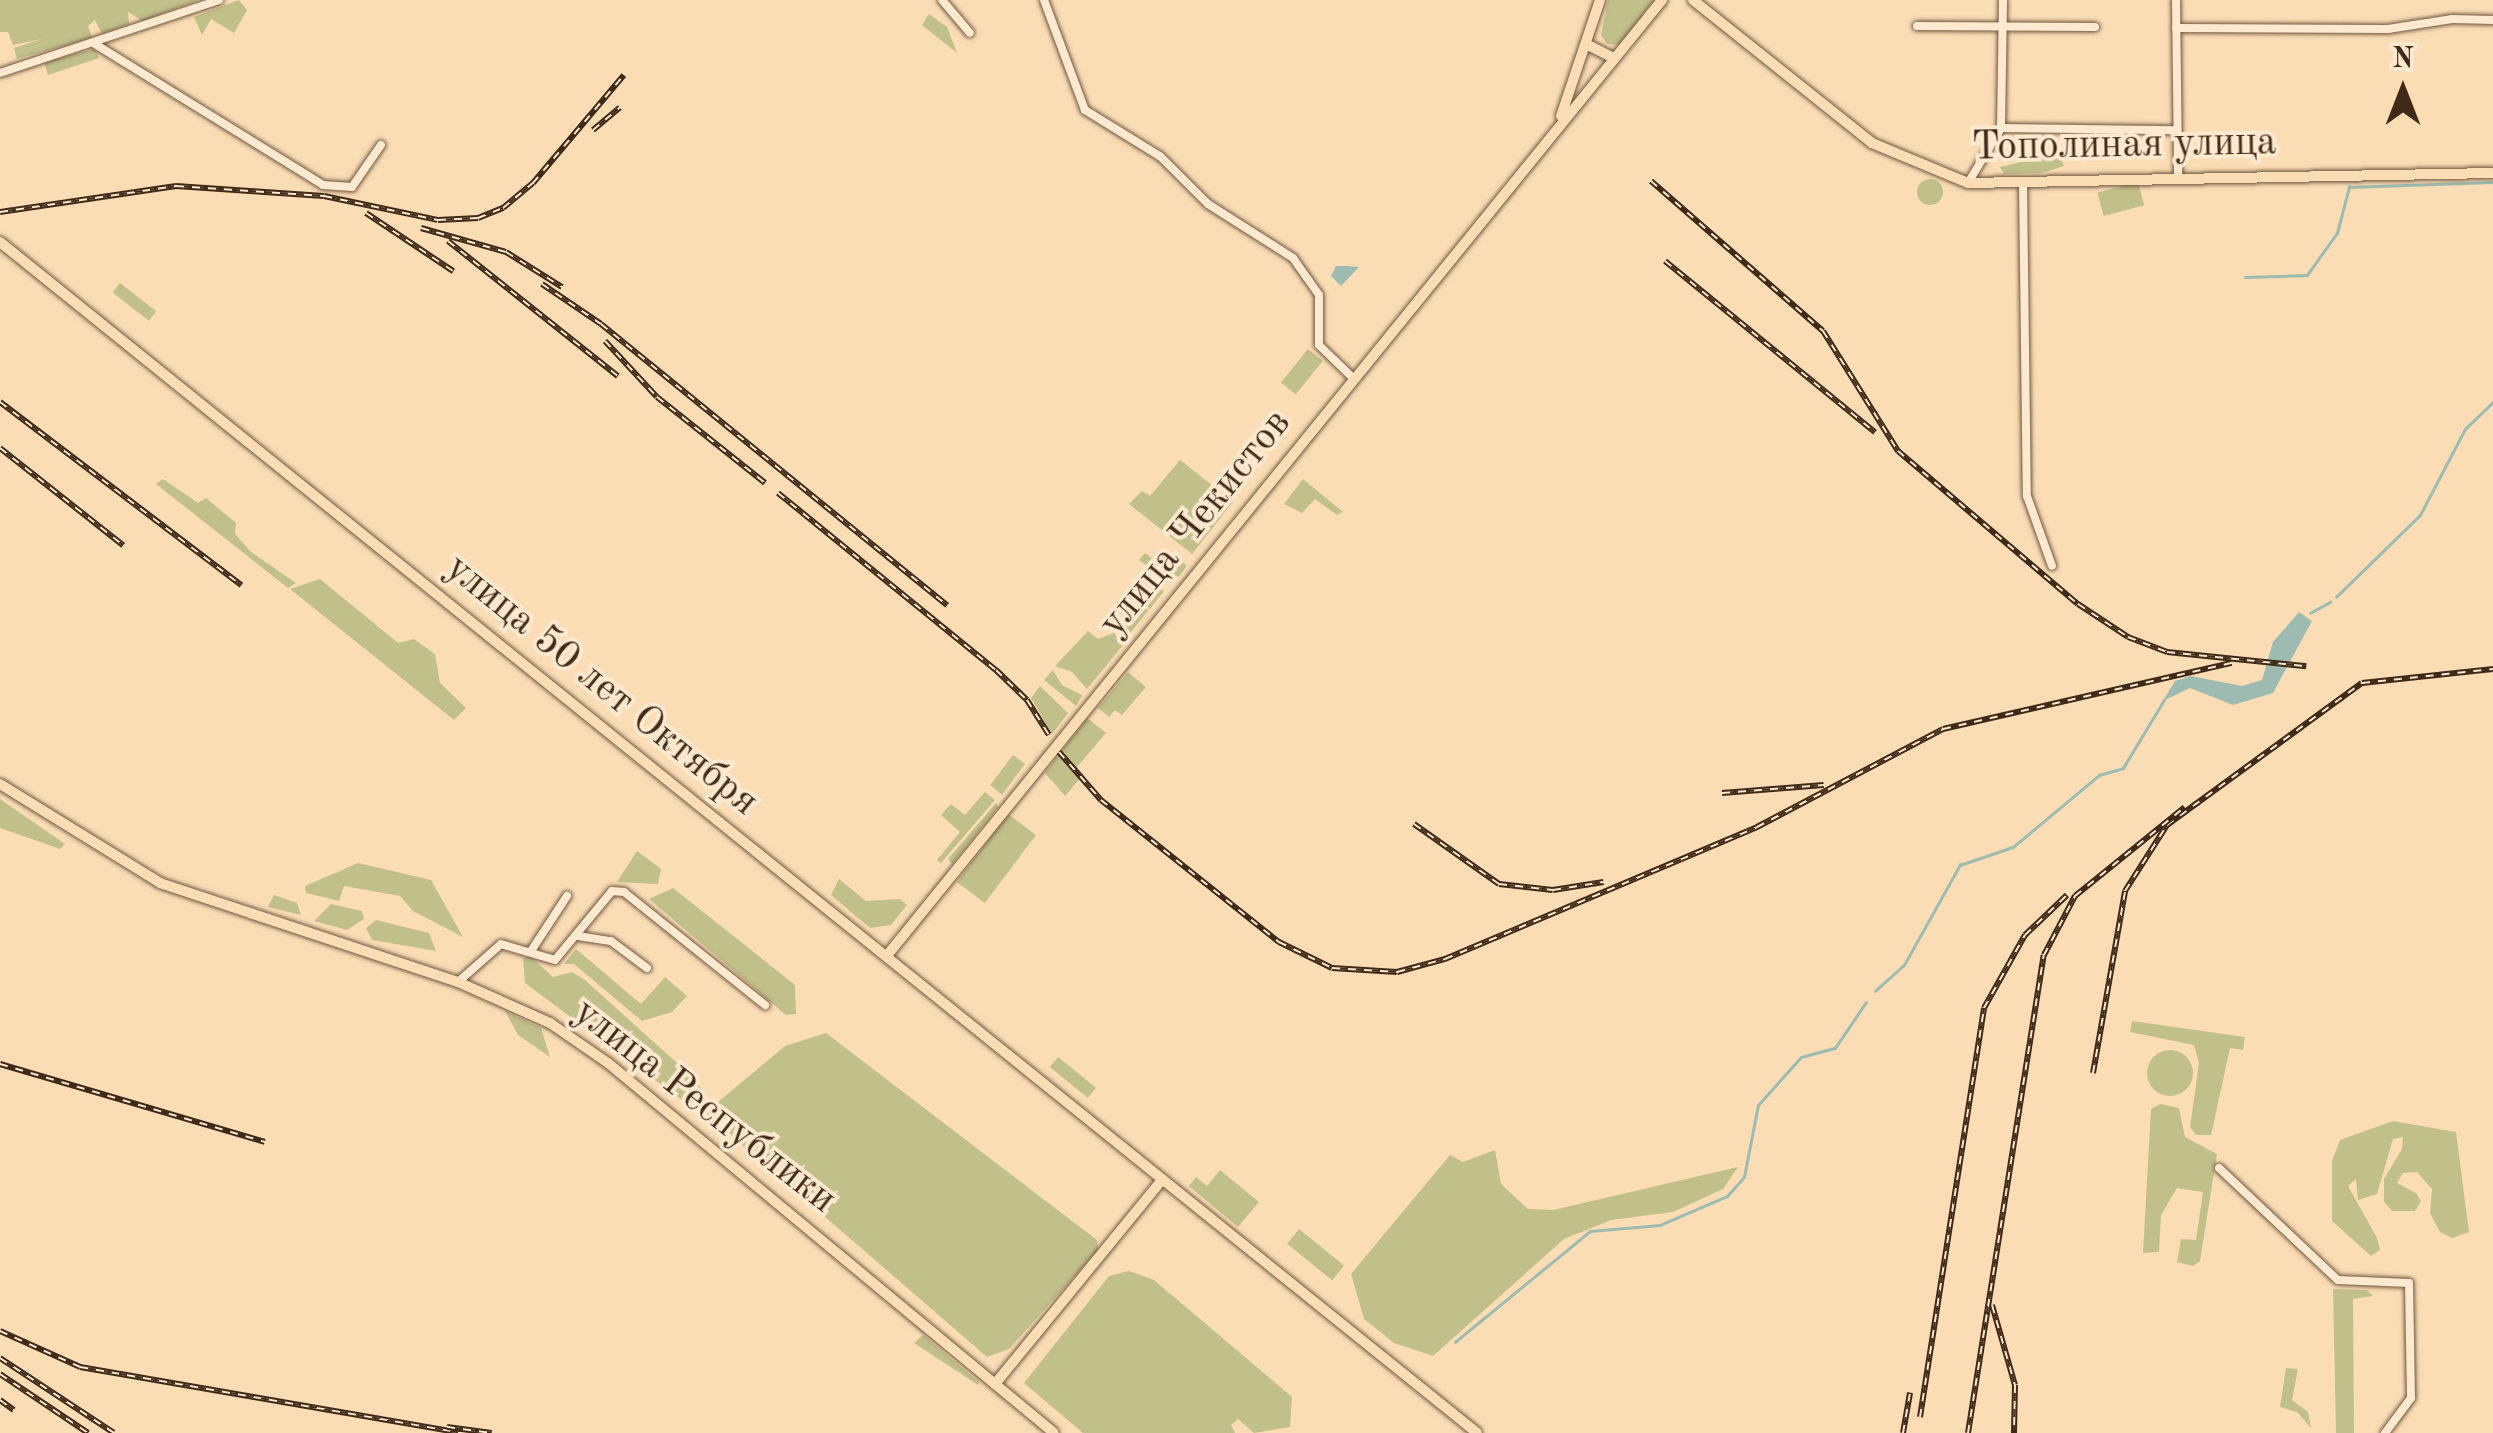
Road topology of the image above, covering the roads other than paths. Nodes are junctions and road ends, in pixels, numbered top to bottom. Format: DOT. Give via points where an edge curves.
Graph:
graph roads {
  1 [pos="219,0"];
  2 [pos="942,0"];
  3 [pos="1044,0"];
  4 [pos="1600,0"];
  5 [pos="1662,0"];
  6 [pos="1693,0"];
  7 [pos="2003,0"];
  8 [pos="2176,0"];
  9 [pos="2493,20"];
  10 [pos="1916,26"];
  11 [pos="2095,27"];
  12 [pos="2003,28"];
  13 [pos="2176,28"];
  14 [pos="970,33"];
  15 [pos="95,44"];
  16 [pos="1590,46"];
  17 [pos="1614,58"];
  18 [pos="0,73"];
  19 [pos="2001,128"];
  20 [pos="2177,130"];
  21 [pos="1551,135"];
  22 [pos="381,145"];
  23 [pos="2493,172"];
  24 [pos="2178,176"];
  25 [pos="1968,183"];
  26 [pos="2023,183"];
  27 [pos="0,242"];
  28 [pos="1354,379"];
  29 [pos="2052,566"];
  30 [pos="0,784"];
  31 [pos="566,896"];
  32 [pos="578,936"];
  33 [pos="531,951"];
  34 [pos="889,953"];
  35 [pos="647,968"];
  36 [pos="458,982"];
  37 [pos="765,1005"];
  38 [pos="2219,1168"];
  39 [pos="1162,1180"];
  40 [pos="995,1384"];
  41 [pos="1054,1433"];
  42 [pos="1477,1433"];
  43 [pos="2385,1433"];
  1 -- 15 [label="street"];
  2 -- 14 [label="street"];
  3 -- 28 [label="street" via="1085,110 1161,157 1208,204 1293,258 1320,295 1319,345"];
  4 -- 16 [label="main road"];
  5 -- 17 [label="main road"];
  6 -- 25 [label="main road, Тополиная улица" via="1872,143"];
  7 -- 12 [label="street"];
  8 -- 13 [label="street"];
  9 -- 13 [label="street" via="2452,18 2388,29"];
  10 -- 12 [label="street"];
  11 -- 12 [label="street"];
  12 -- 19 [label="street"];
  13 -- 20 [label="street"];
  15 -- 18 [label="street"];
  15 -- 22 [label="street" via="323,185 352,187"];
  16 -- 17 [label="main road"];
  16 -- 21 [label="main road"];
  17 -- 21 [label="main road"];
  19 -- 20 [label="street"];
  19 -- 25 [label="street"];
  20 -- 24 [label="street"];
  21 -- 28 [label="main road, улица Чекистов"];
  23 -- 24 [label="main road, Тополиная улица"];
  24 -- 26 [label="main road, Тополиная улица"];
  25 -- 26 [label="main road, Тополиная улица"];
  26 -- 29 [label="street" via="2027,496"];
  27 -- 34 [label="main road, улица 50 лет Октября"];
  28 -- 34 [label="main road, улица Чекистов"];
  30 -- 36 [label="main road, улица Республики" via="160,882"];
  31 -- 33 [label="street"];
  32 -- 33 [label="street" via="555,960"];
  32 -- 35 [label="street" via="611,941"];
  32 -- 37 [label="street" via="612,892 633,894"];
  33 -- 36 [label="street" via="501,944"];
  34 -- 39 [label="main road, улица 50 лет Октября"];
  36 -- 40 [label="main road, улица Республики" via="526,1010 589,1049"];
  38 -- 43 [label="street" via="2338,1280 2410,1283 2411,1398"];
  39 -- 40 [label="main road"];
  39 -- 42 [label="main road, улица 50 лет Октября"];
  40 -- 41 [label="main road, улица Республики"];
}
